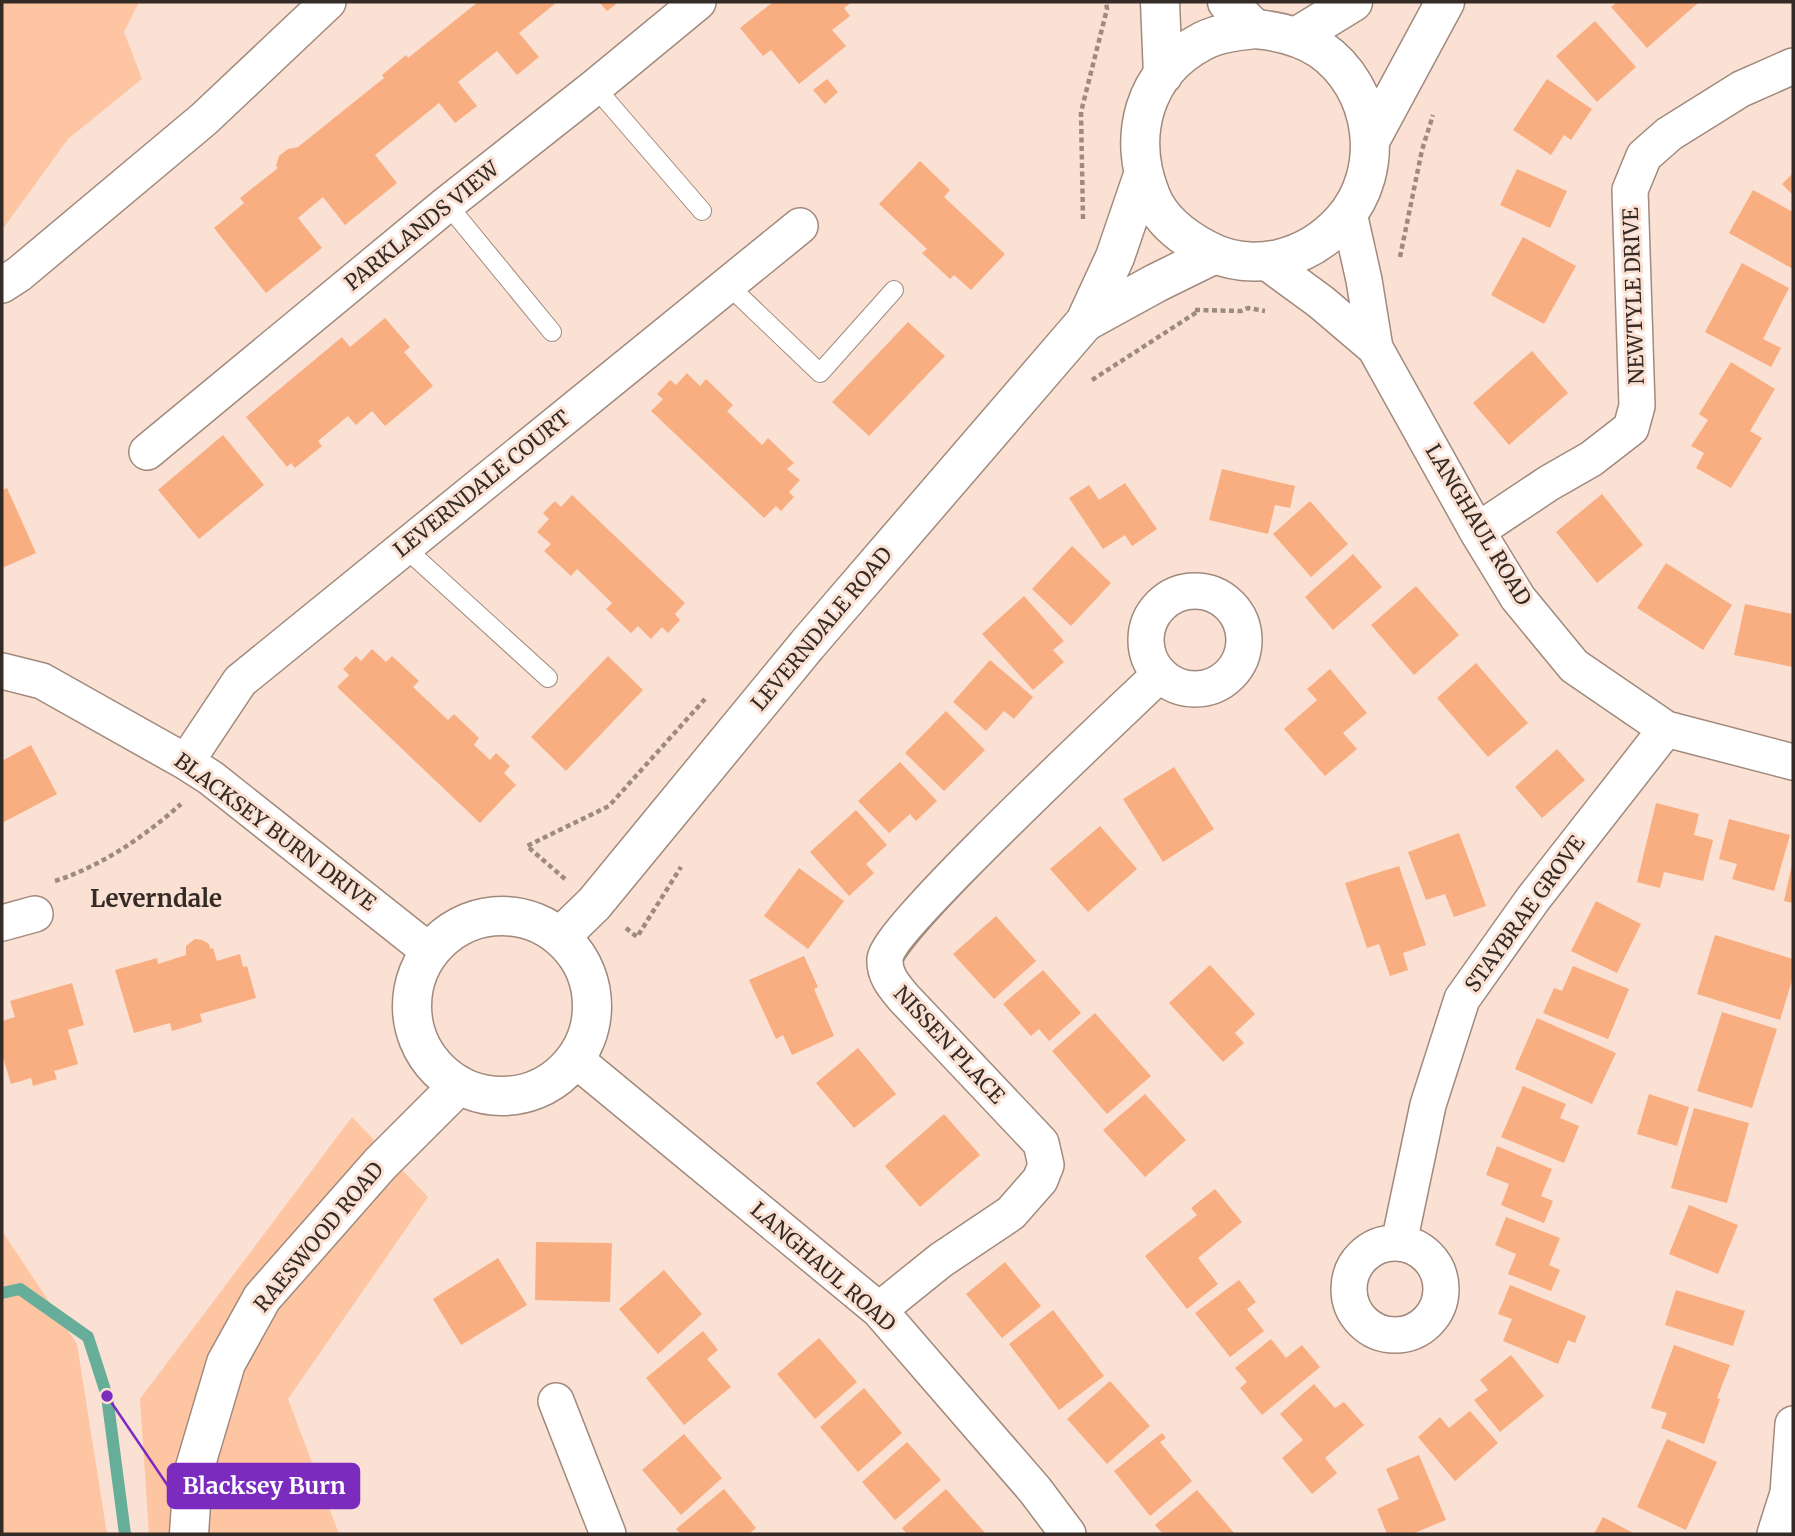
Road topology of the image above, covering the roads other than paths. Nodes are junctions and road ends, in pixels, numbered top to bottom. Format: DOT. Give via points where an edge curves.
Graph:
graph roads {
  1 [pos="328,2"];
  2 [pos="698,2"];
  3 [pos="1160,2"];
  4 [pos="1227,2"];
  5 [pos="1353,2"];
  6 [pos="1445,2"];
  7 [pos="1255,29"];
  8 [pos="1296,37"];
  9 [pos="1793,66"];
  10 [pos="1163,75"];
  11 [pos="595,87"];
  12 [pos="1371,139"];
  13 [pos="1143,174"];
  14 [pos="447,204"];
  15 [pos="702,212"];
  16 [pos="1349,213"];
  17 [pos="800,226"];
  18 [pos="1215,254"];
  19 [pos="1265,261"];
  20 [pos="2,285"];
  21 [pos="728,285"];
  22 [pos="894,290"];
  23 [pos="1085,322"];
  24 [pos="552,332"];
  25 [pos="1375,348"];
  26 [pos="147,452"];
  27 [pos="1477,531"];
  28 [pos="404,547"];
  29 [pos="2,671"];
  30 [pos="1160,674"];
  31 [pos="548,678"];
  32 [pos="1666,729"];
  33 [pos="1793,762"];
  34 [pos="199,770"];
  35 [pos="35,914"];
  36 [pos="2,923"];
  37 [pos="560,937"];
  38 [pos="429,951"];
  39 [pos="576,1060"];
  40 [pos="459,1085"];
  41 [pos="1399,1243"];
  42 [pos="878,1310"];
  43 [pos="556,1401"];
  44 [pos="1793,1424"];
  45 [pos="189,1534"];
  46 [pos="608,1534"];
  47 [pos="1068,1534"];
  48 [pos="1775,1534"];
  1 -- 20 [label="street" via="204,119"];
  2 -- 11 [label="street, PARKLANDS VIEW"];
  3 -- 10 [label="street"];
  4 -- 7 [label="street"];
  5 -- 8 [label="street"];
  6 -- 12 [label="street"];
  7 -- 8 [label="street"];
  7 -- 10 [label="street" via="1203,41"];
  8 -- 12 [label="street" via="1340,66 1356,88"];
  9 -- 27 [label="street, NEWTYLE DRIVE" via="1741,89 1669,134 1644,156 1630,190 1637,406 1631,428 1591,459"];
  10 -- 13 [label="street" via="1149,97 1142,122 1139,149"];
  11 -- 14 [label="street, PARKLANDS VIEW"];
  11 -- 15 [label="lane"];
  12 -- 16 [label="street" via="1362,190"];
  13 -- 18 [label="street" via="1153,201 1169,224 1190,242"];
  13 -- 23 [label="street, LEVERNDALE ROAD" via="1115,257"];
  14 -- 24 [label="lane"];
  14 -- 26 [label="street, PARKLANDS VIEW"];
  16 -- 19 [label="street" via="1312,247"];
  16 -- 25 [label="street, LANGHAUL ROAD"];
  17 -- 21 [label="street, LEVERNDALE COURT"];
  18 -- 19 [label="street"];
  18 -- 23 [label="street, LEVERNDALE ROAD"];
  19 -- 25 [label="street, LANGHAUL ROAD"];
  21 -- 22 [label="lane" via="820,373"];
  21 -- 28 [label="street, LEVERNDALE COURT"];
  23 -- 37 [label="street, LEVERNDALE ROAD" via="816,635 594,904"];
  25 -- 27 [label="street, LANGHAUL ROAD"];
  27 -- 32 [label="street, LANGHAUL ROAD" via="1518,598 1574,666"];
  28 -- 31 [label="lane"];
  28 -- 34 [label="street, LEVERNDALE COURT" via="240,681"];
  29 -- 34 [label="street, BLACKSEY BURN DRIVE" via="42,681"];
  30 -- 42 [label="street, NISSEN PLACE" via="960,868 892,942 885,958 888,978 1041,1143 1046,1165 1040,1180 1011,1213"];
  32 -- 33 [label="street, LANGHAUL ROAD"];
  32 -- 41 [label="street, STAYBRAE GROVE" via="1532,899 1462,999 1428,1105"];
  34 -- 38 [label="street, BLACKSEY BURN DRIVE"];
  35 -- 36 [label="street"];
  37 -- 38 [label="street" via="532,920 493,915 458,926"];
  37 -- 39 [label="street" via="587,971 593,1000 590,1030"];
  38 -- 40 [label="street" via="414,982 412,1024 428,1058"];
  39 -- 40 [label="street" via="546,1086 516,1096 481,1095"];
  39 -- 42 [label="street, LANGHAUL ROAD"];
  40 -- 45 [label="street, RAESWOOD ROAD" via="380,1164 262,1298 226,1363 193,1474"];
  42 -- 47 [label="street, LANGHAUL ROAD"];
  43 -- 46 [label="street"];
  44 -- 48 [label="street" via="1788,1493"];
}
